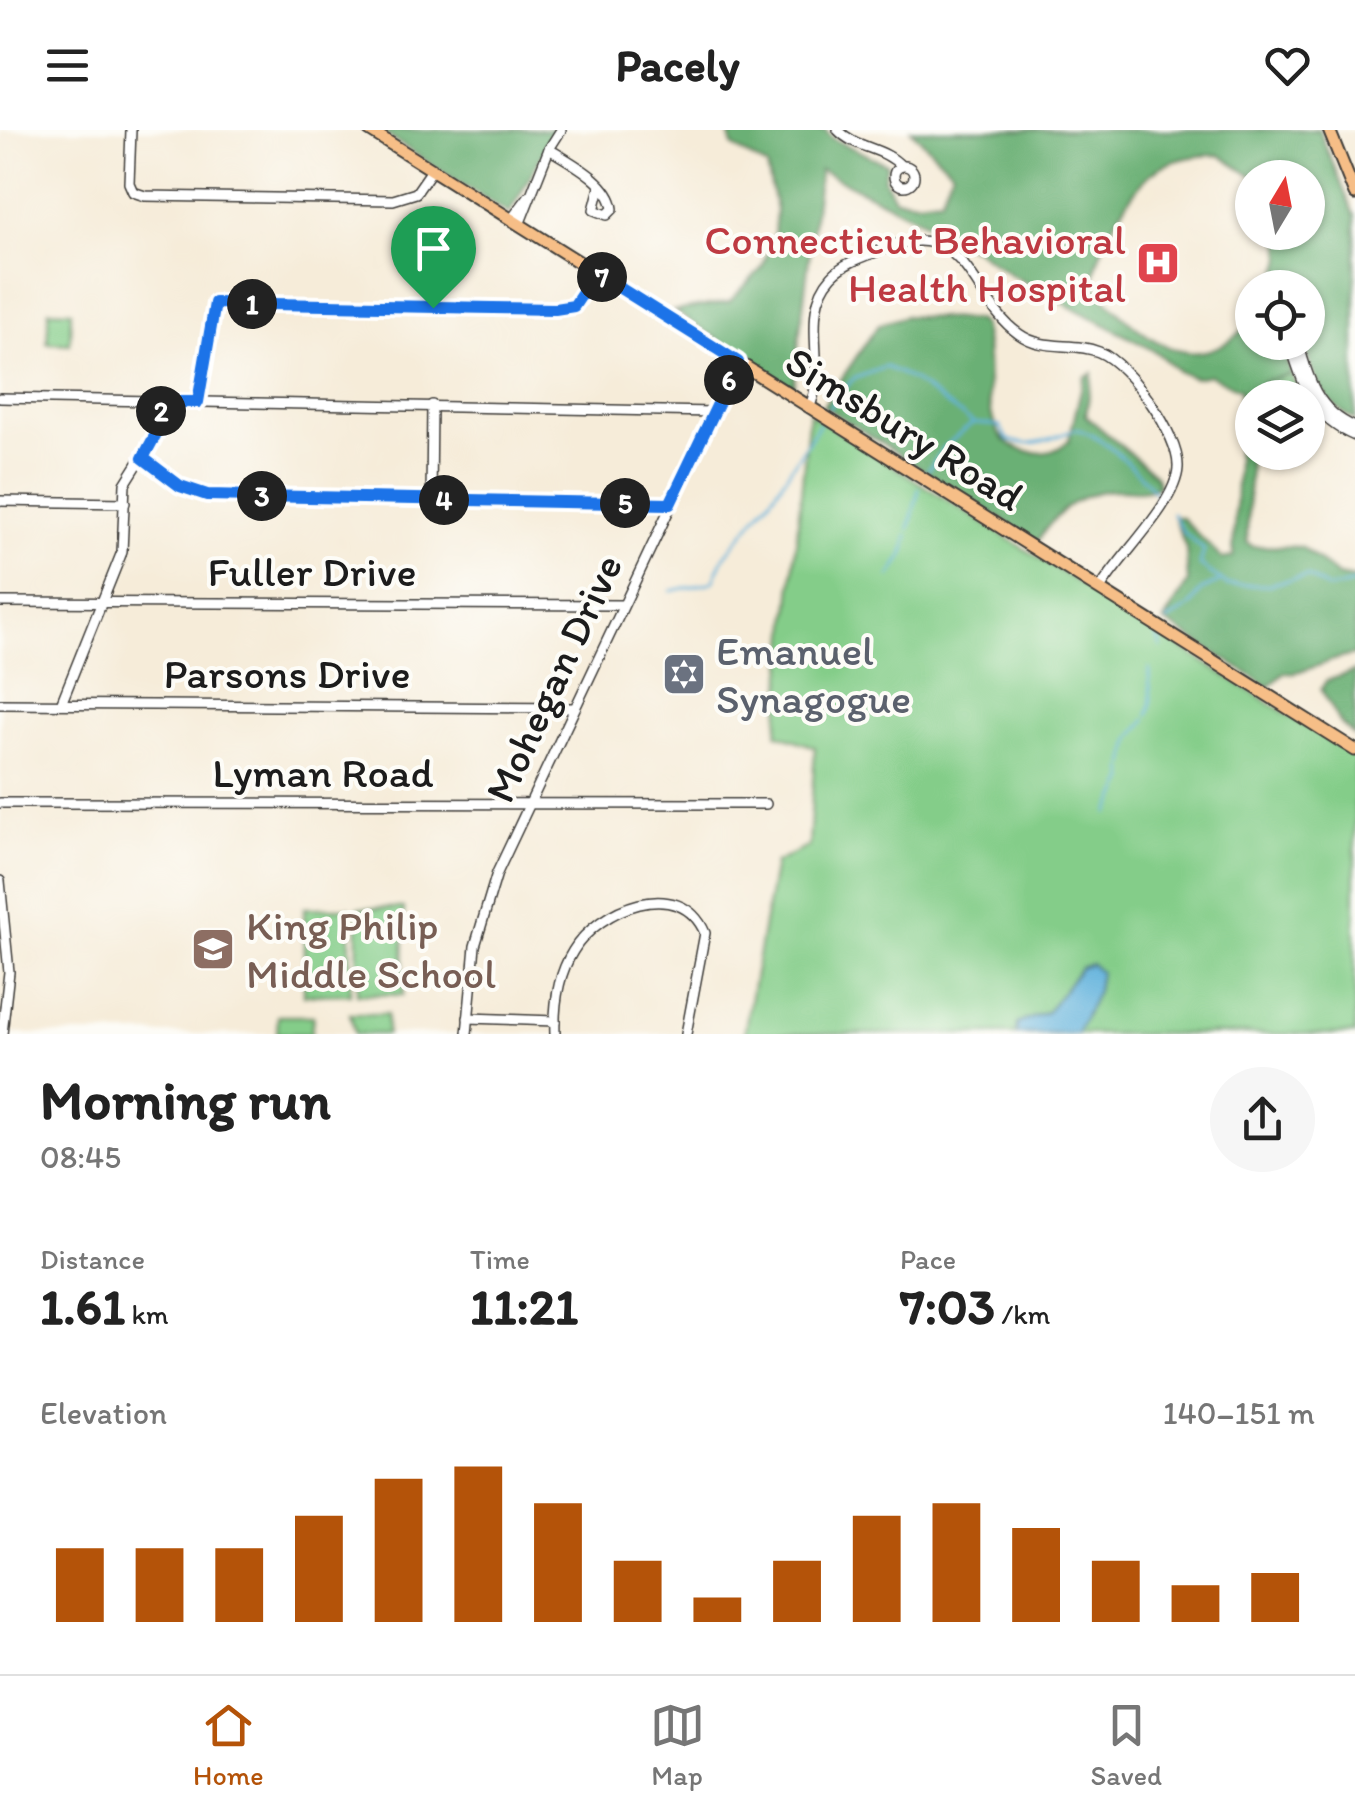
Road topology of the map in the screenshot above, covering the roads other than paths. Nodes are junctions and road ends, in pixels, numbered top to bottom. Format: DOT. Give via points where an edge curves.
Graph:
graph roads {
  1 [pos="131,130"];
  2 [pos="369,130"];
  3 [pos="561,130"];
  4 [pos="838,130"];
  5 [pos="1329,130"];
  6 [pos="549,149"];
  7 [pos="901,166"];
  8 [pos="432,170"];
  9 [pos="600,187"];
  10 [pos="1355,194"];
  11 [pos="515,223"];
  12 [pos="596,273"];
  13 [pos="1295,360"];
  14 [pos="1304,360"];
  15 [pos="738,362"];
  16 [pos="0,398"];
  17 [pos="163,402"];
  18 [pos="198,402"];
  19 [pos="432,405"];
  20 [pos="808,408"];
  21 [pos="714,412"];
  22 [pos="1355,428"];
  23 [pos="1355,436"];
  24 [pos="143,458"];
  25 [pos="432,500"];
  26 [pos="0,501"];
  27 [pos="124,502"];
  28 [pos="670,504"];
  29 [pos="1100,588"];
  30 [pos="0,602"];
  31 [pos="103,602"];
  32 [pos="623,605"];
  33 [pos="0,704"];
  34 [pos="62,704"];
  35 [pos="574,708"];
  36 [pos="1355,750"];
  37 [pos="0,803"];
  38 [pos="528,804"];
  39 [pos="766,804"];
  40 [pos="0,882"];
  41 [pos="468,1018"];
  42 [pos="555,1021"];
  43 [pos="2,1030"];
  44 [pos="468,1034"];
  45 [pos="556,1034"];
  46 [pos="686,1034"];
  1 -- 8 [label="street" via="129,183 145,196 393,200 416,192"];
  2 -- 8 [label="main road, Simsbury Road"];
  3 -- 6 [label="street"];
  4 -- 7 [label="street"];
  5 -- 10 [label="main road"];
  6 -- 9 [label="street"];
  6 -- 11 [label="street"];
  8 -- 11 [label="main road, Simsbury Road"];
  11 -- 12 [label="main road, Simsbury Road"];
  12 -- 15 [label="main road, Simsbury Road"];
  12 -- 18 [label="street" via="574,306 555,309 215,303"];
  13 -- 23 [label="street" via="1317,410"];
  14 -- 22 [label="street" via="1317,397"];
  15 -- 20 [label="main road, Simsbury Road"];
  15 -- 21 [label="street, Mohegan Drive"];
  16 -- 17 [label="street"];
  17 -- 18 [label="street"];
  17 -- 24 [label="street"];
  18 -- 19 [label="street"];
  19 -- 21 [label="street"];
  19 -- 25 [label="street"];
  20 -- 29 [label="main road, Simsbury Road"];
  20 -- 29 [label="street" via="818,380 815,312 832,276 898,244 924,242 950,251 1016,332 1116,362 1173,440 1173,489"];
  21 -- 28 [label="street, Mohegan Drive"];
  24 -- 25 [label="street" via="180,486 207,495"];
  24 -- 27 [label="street" via="125,484"];
  25 -- 28 [label="street"];
  26 -- 27 [label="street"];
  27 -- 31 [label="street" via="124,546"];
  28 -- 32 [label="street, Mohegan Drive"];
  29 -- 36 [label="main road, Simsbury Road"];
  30 -- 31 [label="street, Fuller Drive"];
  31 -- 32 [label="street, Fuller Drive"];
  31 -- 34 [label="street"];
  32 -- 35 [label="street, Mohegan Drive"];
  33 -- 34 [label="street, Parsons Drive"];
  34 -- 35 [label="street, Parsons Drive"];
  35 -- 38 [label="street, Mohegan Drive"];
  37 -- 38 [label="street, Lyman Road"];
  38 -- 39 [label="street, Lyman Road"];
  38 -- 41 [label="street, Mohegan Drive" via="485,905"];
  40 -- 43 [label="street" via="9,961"];
  41 -- 42 [label="street"];
  41 -- 44 [label="street, Mohegan Drive"];
  42 -- 45 [label="street"];
  42 -- 46 [label="street" via="560,980 576,946 604,919 663,901 691,910 706,932"];
}
